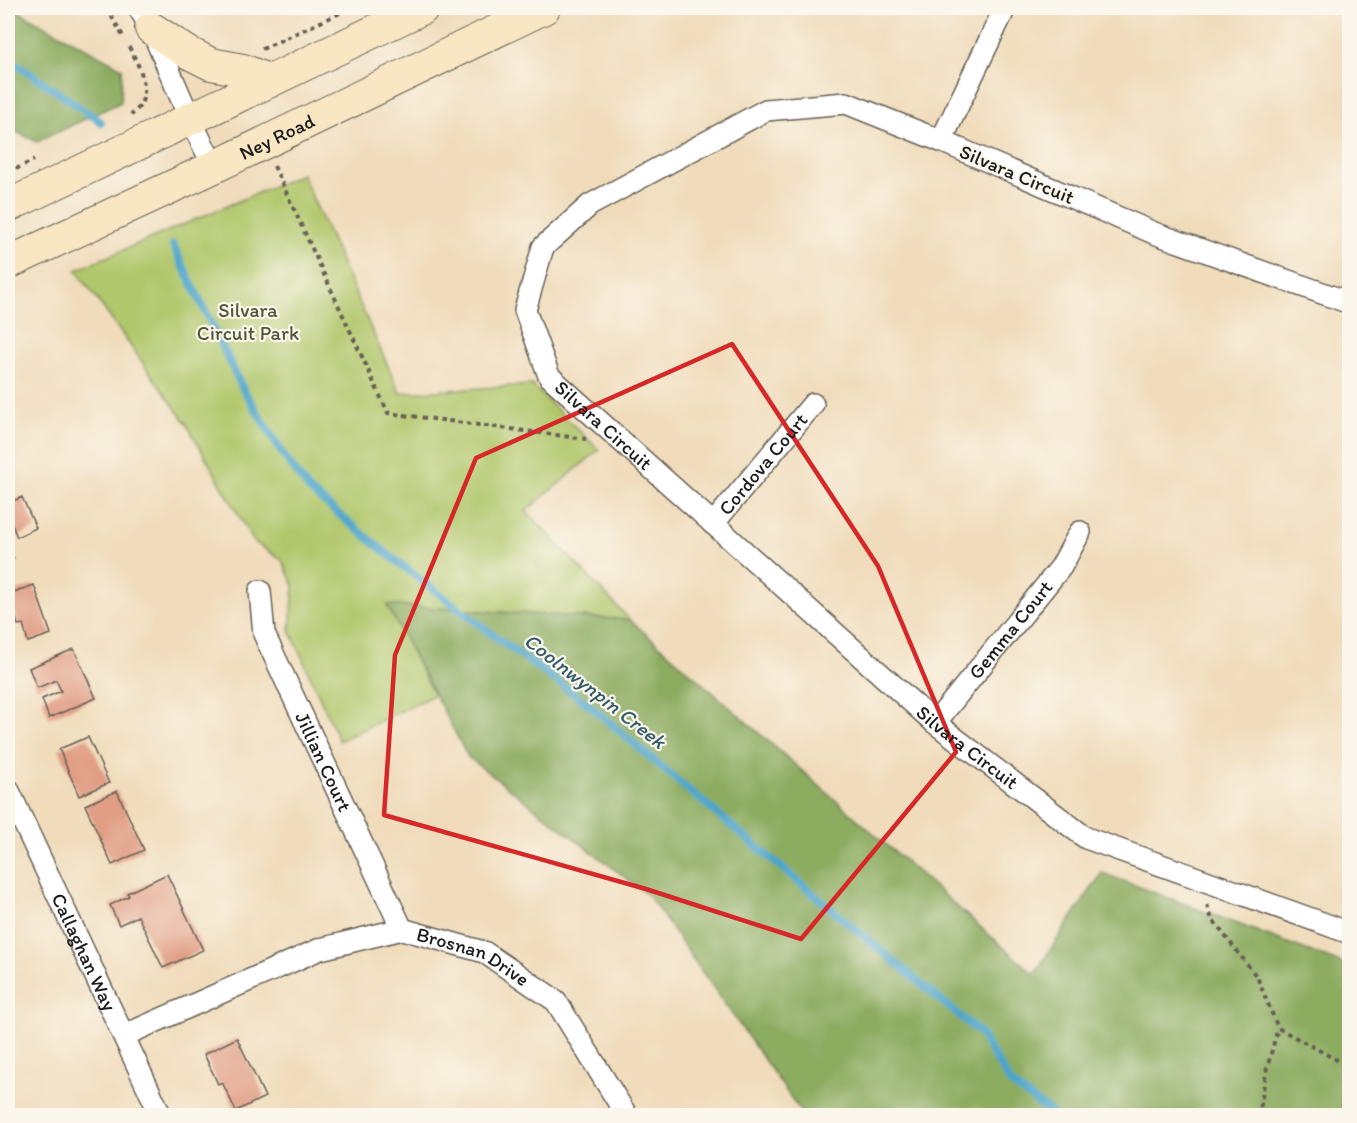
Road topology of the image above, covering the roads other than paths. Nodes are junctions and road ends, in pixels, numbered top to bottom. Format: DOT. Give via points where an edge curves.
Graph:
graph roads {
  1 [pos="423,8"];
  2 [pos="544,8"];
  3 [pos="1005,8"];
  4 [pos="145,18"];
  5 [pos="270,81"];
  6 [pos="190,119"];
  7 [pos="941,141"];
  8 [pos="214,167"];
  9 [pos="8,206"];
  10 [pos="8,263"];
  11 [pos="1350,303"];
  12 [pos="813,404"];
  13 [pos="713,524"];
  14 [pos="1080,532"];
  15 [pos="260,591"];
  16 [pos="935,723"];
  17 [pos="8,789"];
  18 [pos="402,929"];
  19 [pos="1350,933"];
  20 [pos="125,1035"];
  21 [pos="626,1115"];
  22 [pos="161,1116"];
  1 -- 5 [label="main road"];
  2 -- 8 [label="main road, Ney Road"];
  3 -- 7 [label="street"];
  4 -- 5 [label="main road" via="187,52 211,64 243,70"];
  4 -- 6 [label="street"];
  5 -- 6 [label="main road"];
  6 -- 8 [label="street"];
  6 -- 9 [label="main road"];
  7 -- 11 [label="street, Silvara Circuit" via="1154,233"];
  7 -- 13 [label="street, Silvara Circuit" via="846,103 766,110 590,205 543,247 525,310 549,376"];
  8 -- 10 [label="main road, Ney Road"];
  12 -- 13 [label="street, Cordova Court"];
  13 -- 16 [label="street, Silvara Circuit"];
  14 -- 16 [label="street, Gemma Court" via="1061,567"];
  15 -- 18 [label="street, Jillian Court" via="264,634"];
  16 -- 19 [label="street, Silvara Circuit" via="1086,838"];
  17 -- 20 [label="street, Callaghan Way"];
  18 -- 20 [label="street, Brosnan Drive" via="320,949"];
  18 -- 21 [label="street, Brosnan Drive" via="484,952 556,1001"];
  20 -- 22 [label="street, Callaghan Way"];
}
